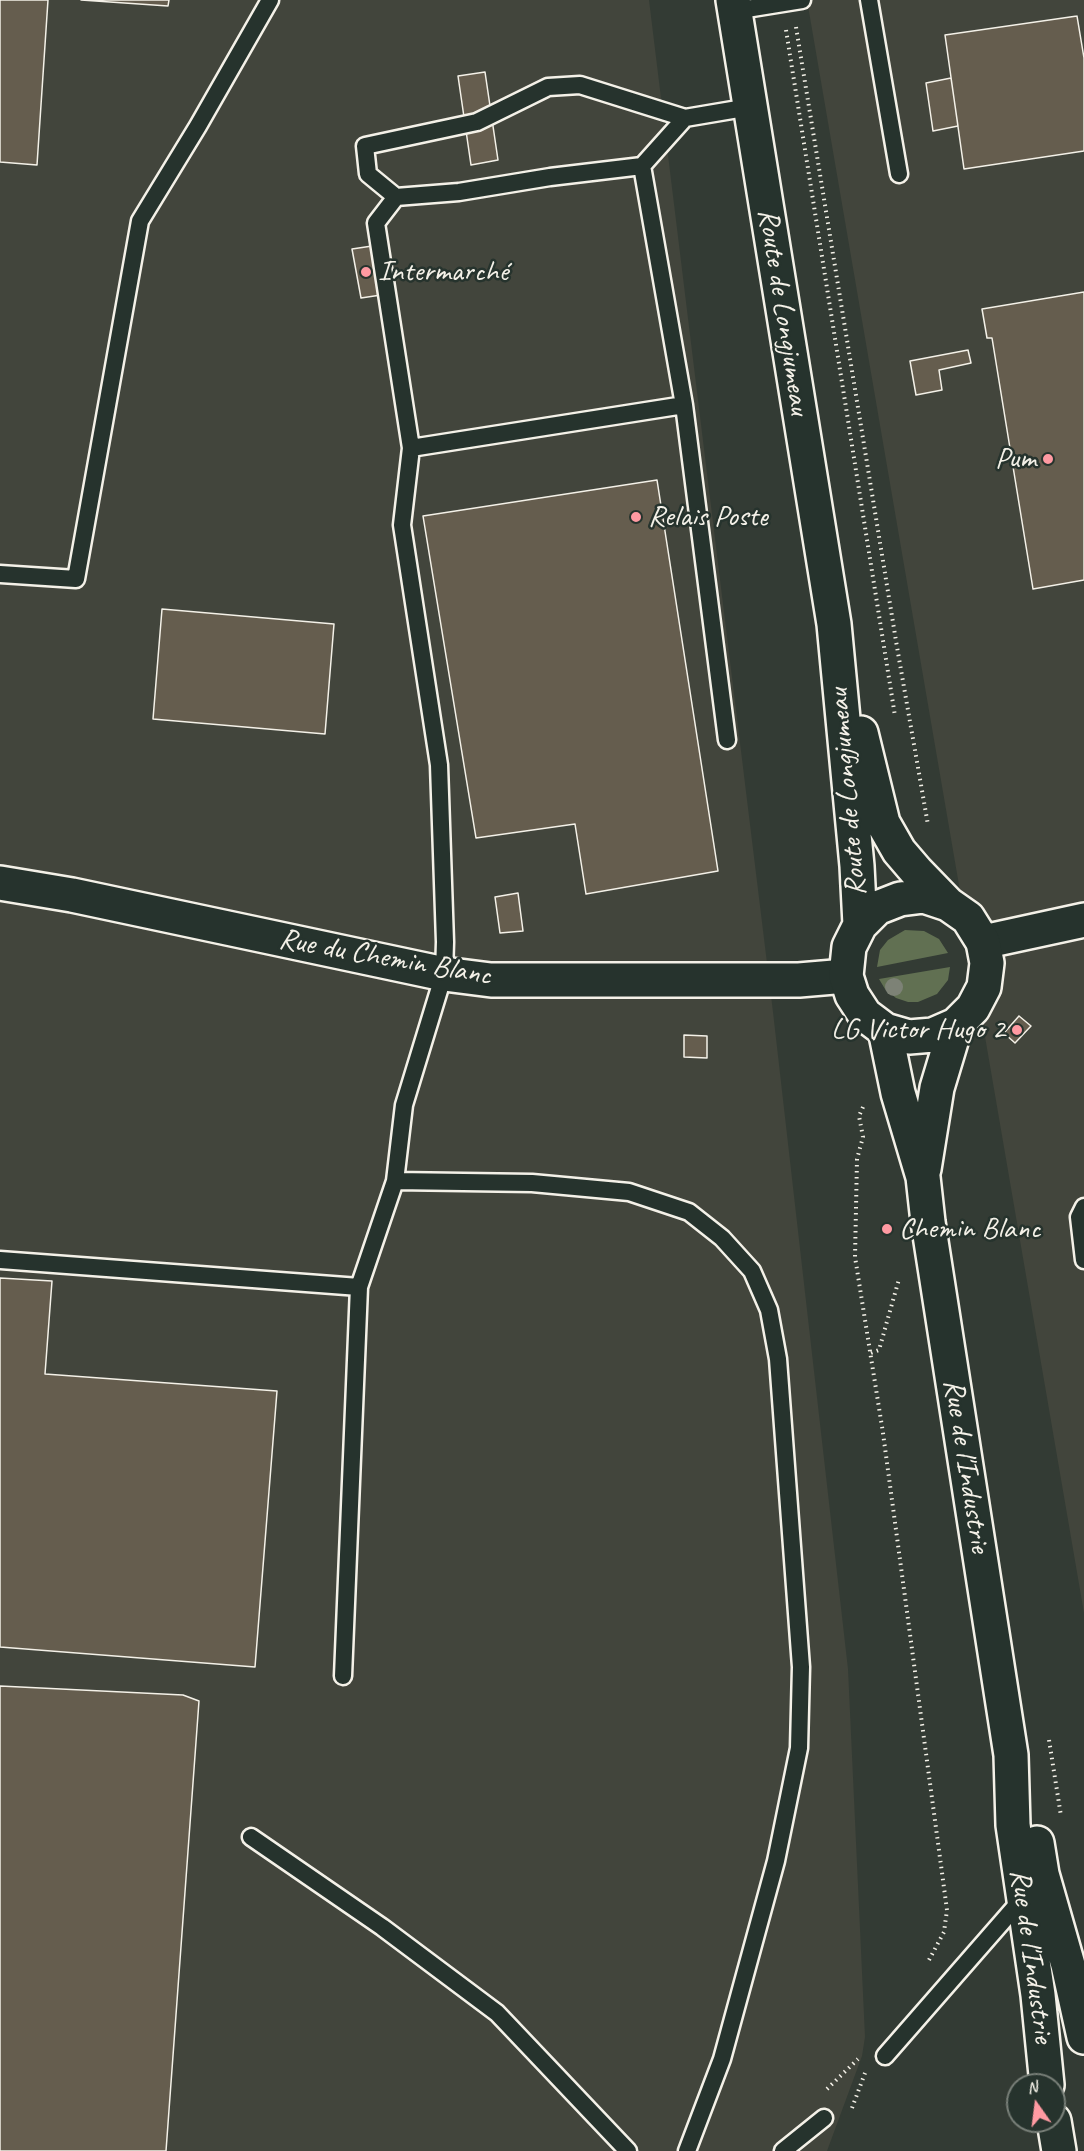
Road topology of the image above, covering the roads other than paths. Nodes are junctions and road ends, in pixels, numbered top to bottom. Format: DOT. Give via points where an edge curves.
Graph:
graph roads {
  1 [pos="270,0"];
  2 [pos="869,0"];
  3 [pos="792,1"];
  4 [pos="734,5"];
  5 [pos="750,107"];
  6 [pos="685,118"];
  7 [pos="642,166"];
  8 [pos="899,174"];
  9 [pos="396,197"];
  10 [pos="684,405"];
  11 [pos="411,448"];
  12 [pos="0,574"];
  13 [pos="834,624"];
  14 [pos="727,740"];
  15 [pos="0,882"];
  16 [pos="948,904"];
  17 [pos="1084,920"];
  18 [pos="860,925"];
  19 [pos="983,942"];
  20 [pos="444,974"];
  21 [pos="846,976"];
  22 [pos="956,1025"];
  23 [pos="885,1030"];
  24 [pos="923,1177"];
  25 [pos="395,1181"];
  26 [pos="1084,1207"];
  27 [pos="0,1260"];
  28 [pos="1084,1260"];
  29 [pos="359,1287"];
  30 [pos="343,1676"];
  31 [pos="1011,1755"];
  32 [pos="251,1837"];
  33 [pos="1023,1898"];
  34 [pos="1084,2037"];
  35 [pos="885,2056"];
  36 [pos="1046,2073"];
  37 [pos="824,2118"];
  38 [pos="1056,2133"];
  39 [pos="628,2151"];
  40 [pos="687,2151"];
  41 [pos="783,2151"];
  42 [pos="1059,2151"];
  1 -- 12 [label="lane" via="140,221 76,579"];
  2 -- 8 [label="lane"];
  3 -- 4 [label="lane"];
  4 -- 5 [label="street, Route de Longjumeau"];
  5 -- 6 [label="lane"];
  5 -- 13 [label="street, Route de Longjumeau"];
  6 -- 7 [label="lane"];
  6 -- 9 [label="lane" via="580,86 548,87 477,122 365,146 368,174"];
  7 -- 9 [label="lane"];
  7 -- 10 [label="lane"];
  9 -- 11 [label="lane" via="376,223"];
  10 -- 11 [label="lane"];
  10 -- 14 [label="lane"];
  11 -- 20 [label="lane" via="402,525 439,765"];
  13 -- 16 [label="street, Route de Longjumeau" via="883,823 899,851"];
  13 -- 18 [label="street, Route de Longjumeau"];
  15 -- 20 [label="street, Rue du Chemin Blanc"];
  16 -- 18 [label="street, Route de Longjumeau" via="924,896 900,899 877,908"];
  16 -- 19 [label="street, Route de Longjumeau" via="968,918"];
  17 -- 19 [label="street"];
  18 -- 21 [label="street, Route de Longjumeau" via="849,947"];
  19 -- 22 [label="street, Route de Longjumeau" via="987,963 984,987 973,1008"];
  20 -- 21 [label="street, Rue du Chemin Blanc" via="491,980 799,980"];
  20 -- 25 [label="lane" via="404,1105"];
  21 -- 23 [label="street, Route de Longjumeau" via="865,1015"];
  22 -- 23 [label="street, Route de Longjumeau" via="933,1035 909,1037"];
  22 -- 24 [label="street, Rue de l'Industrie" via="938,1088"];
  23 -- 24 [label="street, Rue de l'Industrie" via="898,1093"];
  24 -- 31 [label="street, Rue de l'Industrie"];
  25 -- 29 [label="lane"];
  25 -- 40 [label="lane" via="532,1183 629,1192 689,1212 722,1238 752,1271 769,1311 778,1359 801,1667 799,1748 776,1861 722,2059"];
  26 -- 28 [label="lane" via="1079,1217"];
  27 -- 29 [label="lane"];
  29 -- 30 [label="lane"];
  31 -- 33 [label="street, Rue de l'Industrie" via="1013,1825"];
  31 -- 34 [label="street, Rue de l'Industrie" via="1031,1813 1042,1874"];
  32 -- 39 [label="lane" via="382,1927 497,2013"];
  33 -- 35 [label="lane"];
  33 -- 36 [label="street, Rue de l'Industrie"];
  37 -- 41 [label="lane"];
  38 -- 42 [label="street"];
}
